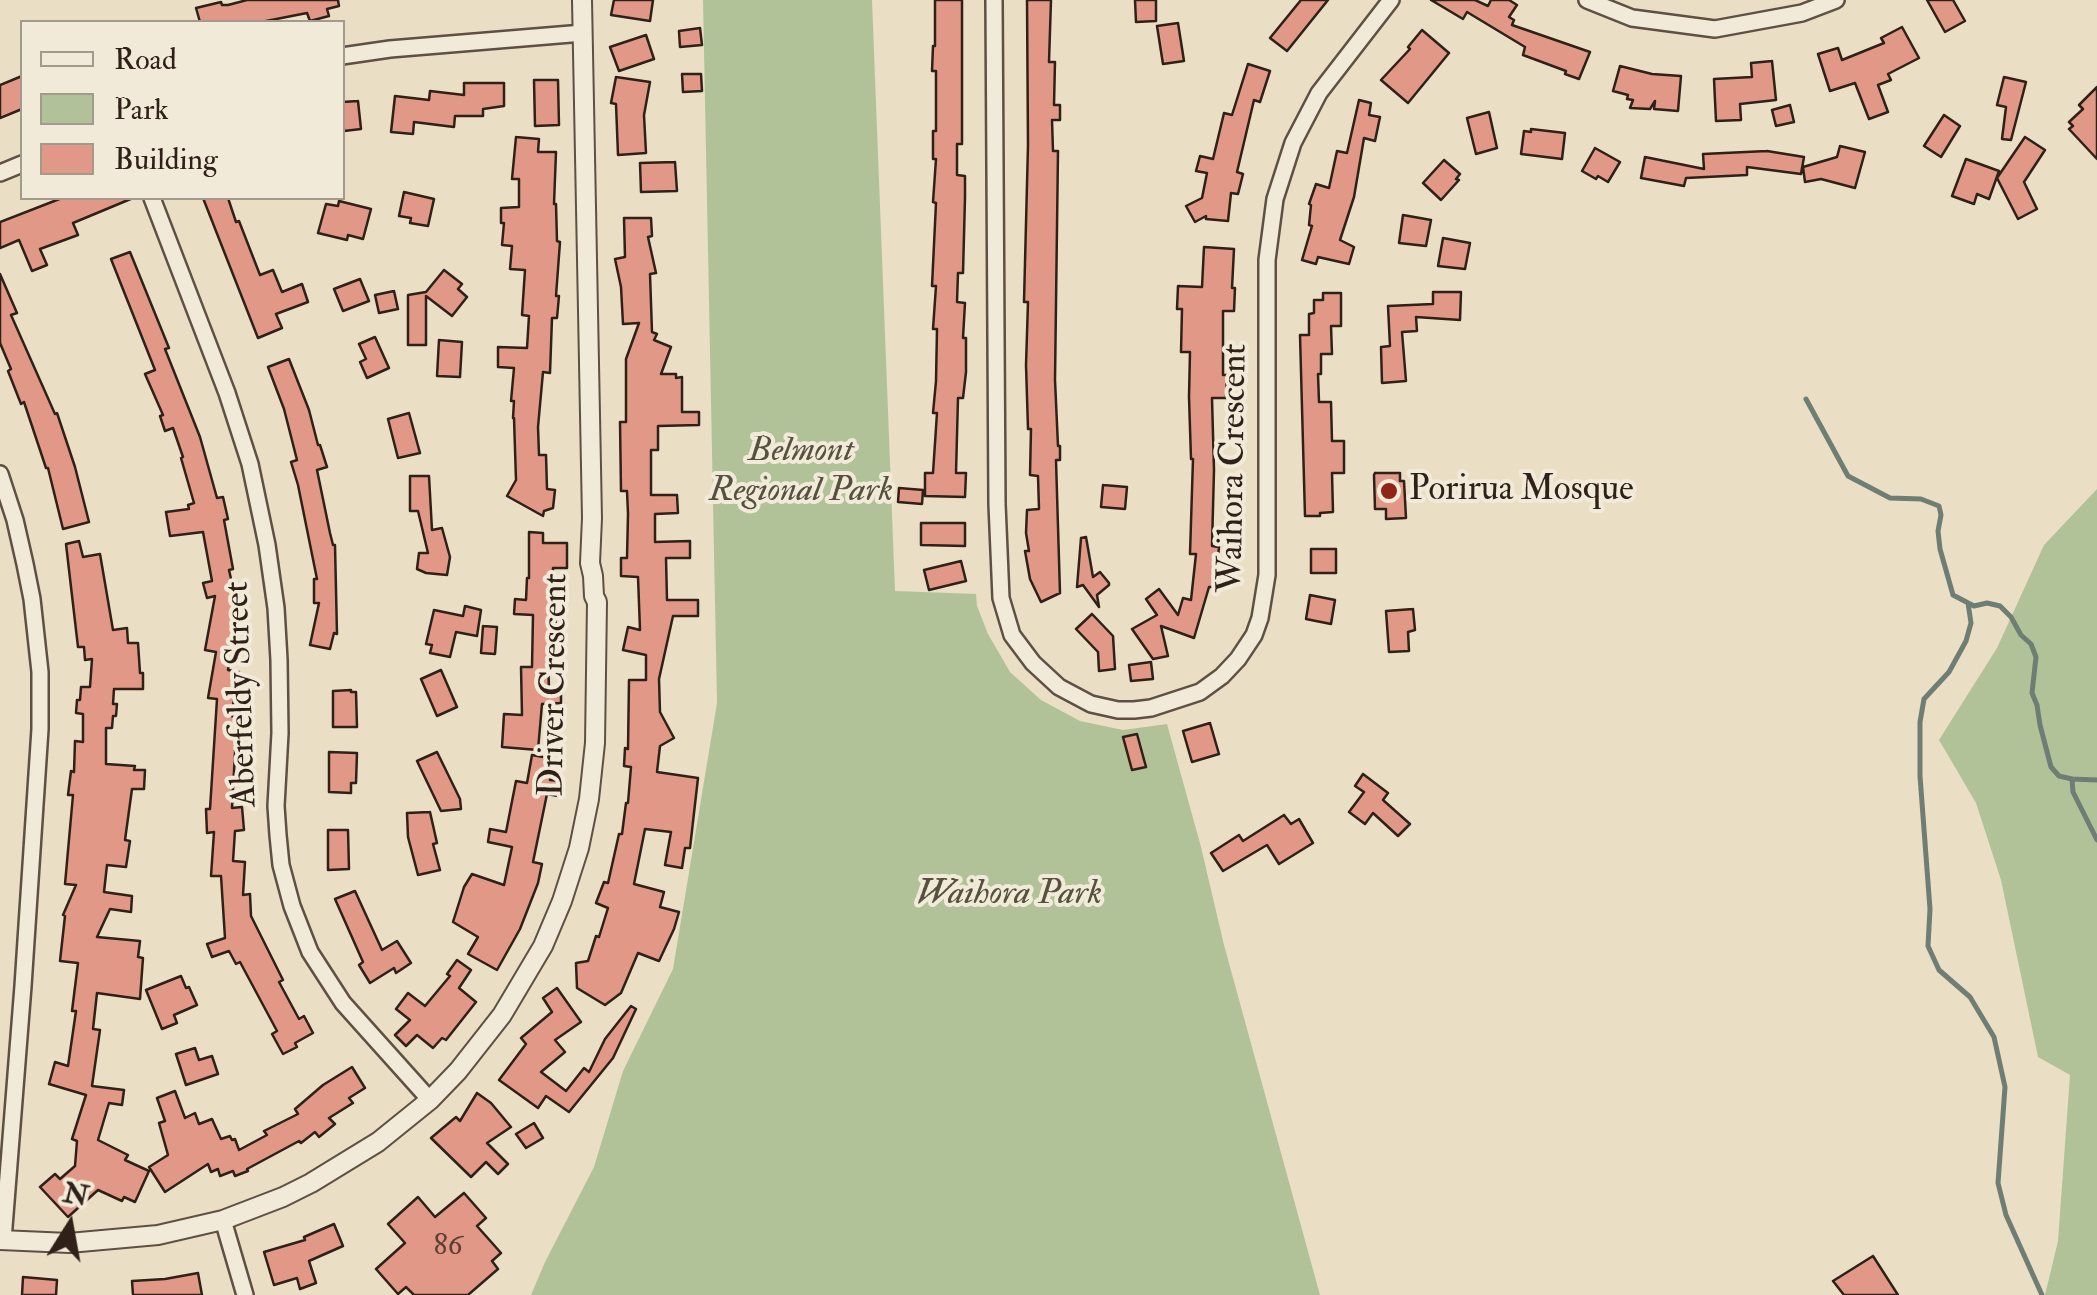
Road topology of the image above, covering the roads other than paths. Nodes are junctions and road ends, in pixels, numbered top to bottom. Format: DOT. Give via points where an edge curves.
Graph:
graph roads {
  1 [pos="582,0"];
  2 [pos="994,0"];
  3 [pos="1391,0"];
  4 [pos="1586,0"];
  5 [pos="1836,0"];
  6 [pos="583,33"];
  7 [pos="345,56"];
  8 [pos="153,200"];
  9 [pos="0,474"];
  10 [pos="430,1100"];
  11 [pos="223,1220"];
  12 [pos="2,1240"];
  13 [pos="245,1295"];
  1 -- 6 [label="street, Driver Crescent"];
  2 -- 3 [label="street, Waihora Crescent" via="1001,598 1012,635 1058,687 1092,704 1134,710 1200,692 1230,668 1260,618 1267,575 1267,260 1275,199 1292,143 1319,94"];
  4 -- 5 [label="street" via="1632,18 1715,29"];
  6 -- 7 [label="street"];
  6 -- 10 [label="street, Driver Crescent" via="590,563 596,602 589,799 575,862 543,946 502,1016"];
  8 -- 10 [label="street, Aberfeldy Street" via="228,393 267,546 279,660 278,835 292,906 310,952 343,1004"];
  9 -- 12 [label="street" via="25,564 40,672"];
  10 -- 11 [label="street, Driver Crescent" via="347,1163"];
  11 -- 12 [label="street, Driver Crescent" via="120,1240"];
  11 -- 13 [label="street"];
}
